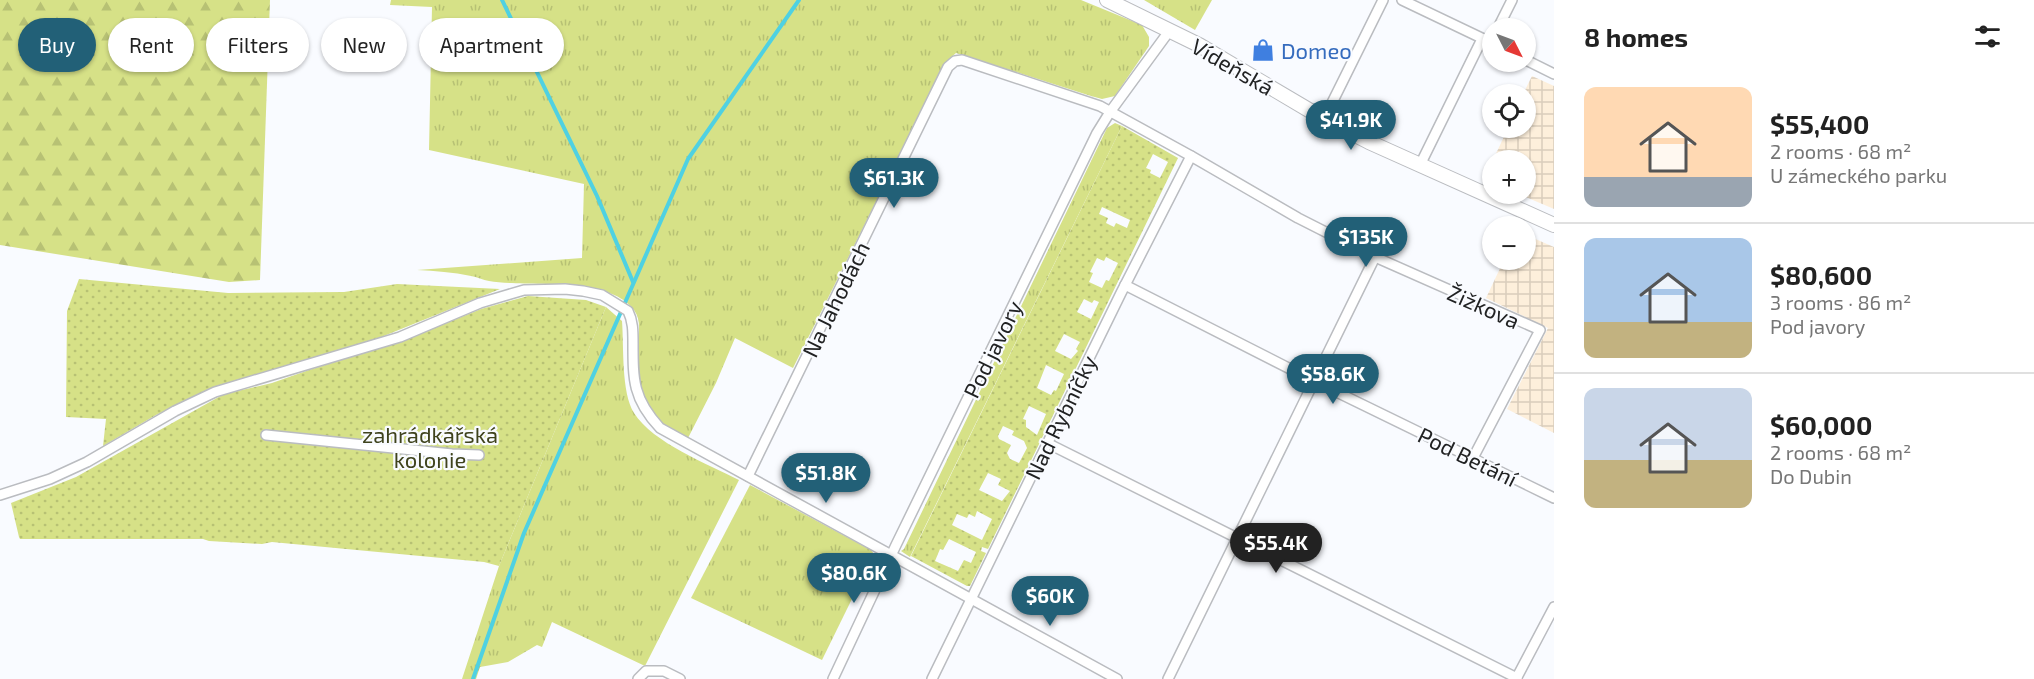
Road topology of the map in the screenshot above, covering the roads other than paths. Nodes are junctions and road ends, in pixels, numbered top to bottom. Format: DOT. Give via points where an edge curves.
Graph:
graph roads {
  1 [pos="1107,0"];
  2 [pos="1383,0"];
  3 [pos="1402,0"];
  4 [pos="1512,0"];
  5 [pos="1503,18"];
  6 [pos="1170,30"];
  7 [pos="1482,37"];
  8 [pos="1482,55"];
  9 [pos="1536,65"];
  10 [pos="1554,74"];
  11 [pos="1110,112"];
  12 [pos="1324,118"];
  13 [pos="1191,156"];
  14 [pos="1420,165"];
  15 [pos="1554,225"];
  16 [pos="1375,257"];
  17 [pos="1125,285"];
  18 [pos="1314,381"];
  19 [pos="266,435"];
  20 [pos="1047,443"];
  21 [pos="479,455"];
  22 [pos="1473,458"];
  23 [pos="748,476"];
  24 [pos="0,495"];
  25 [pos="1554,498"];
  26 [pos="1237,539"];
  27 [pos="891,556"];
  28 [pos="970,600"];
  29 [pos="1554,607"];
  30 [pos="638,679"];
  31 [pos="680,679"];
  32 [pos="833,679"];
  33 [pos="932,679"];
  34 [pos="1117,679"];
  35 [pos="1168,679"];
  36 [pos="1517,679"];
  1 -- 6 [label="main road, Vídeňská"];
  2 -- 12 [label="street"];
  3 -- 7 [label="street"];
  4 -- 5 [label="street"];
  6 -- 11 [label="street, Pod javory"];
  6 -- 12 [label="main road, Vídeňská"];
  8 -- 14 [label="street"];
  9 -- 10 [label="street"];
  11 -- 13 [label="street, Žižkova"];
  11 -- 23 [label="street, Na Jahodách" via="962,60 948,67"];
  11 -- 27 [label="street, Pod javory"];
  12 -- 14 [label="main road, Vídeňská"];
  13 -- 16 [label="street, Žižkova"];
  13 -- 17 [label="street, Nad Rybníčky"];
  14 -- 15 [label="main road, Vídeňská"];
  16 -- 18 [label="street"];
  16 -- 22 [label="street, Žižkova" via="1540,330"];
  17 -- 18 [label="street, Pod Betání"];
  17 -- 20 [label="street, Nad Rybníčky"];
  18 -- 22 [label="street, Pod Betání"];
  18 -- 26 [label="street"];
  19 -- 21 [label="street"];
  20 -- 26 [label="street"];
  20 -- 28 [label="street, Nad Rybníčky"];
  22 -- 25 [label="street, Pod Betání"];
  23 -- 24 [label="street" via="660,428 646,413 634,385 633,326 628,310 602,295 565,289 524,290 480,303 400,337 215,392 87,462"];
  23 -- 27 [label="street"];
  26 -- 35 [label="street"];
  26 -- 36 [label="street"];
  27 -- 28 [label="street"];
  27 -- 32 [label="street, Pod javory"];
  28 -- 33 [label="street, Nad Rybníčky"];
  28 -- 34 [label="street"];
  29 -- 36 [label="street"];
  30 -- 31 [label="street" via="646,671 664,671"];
}
